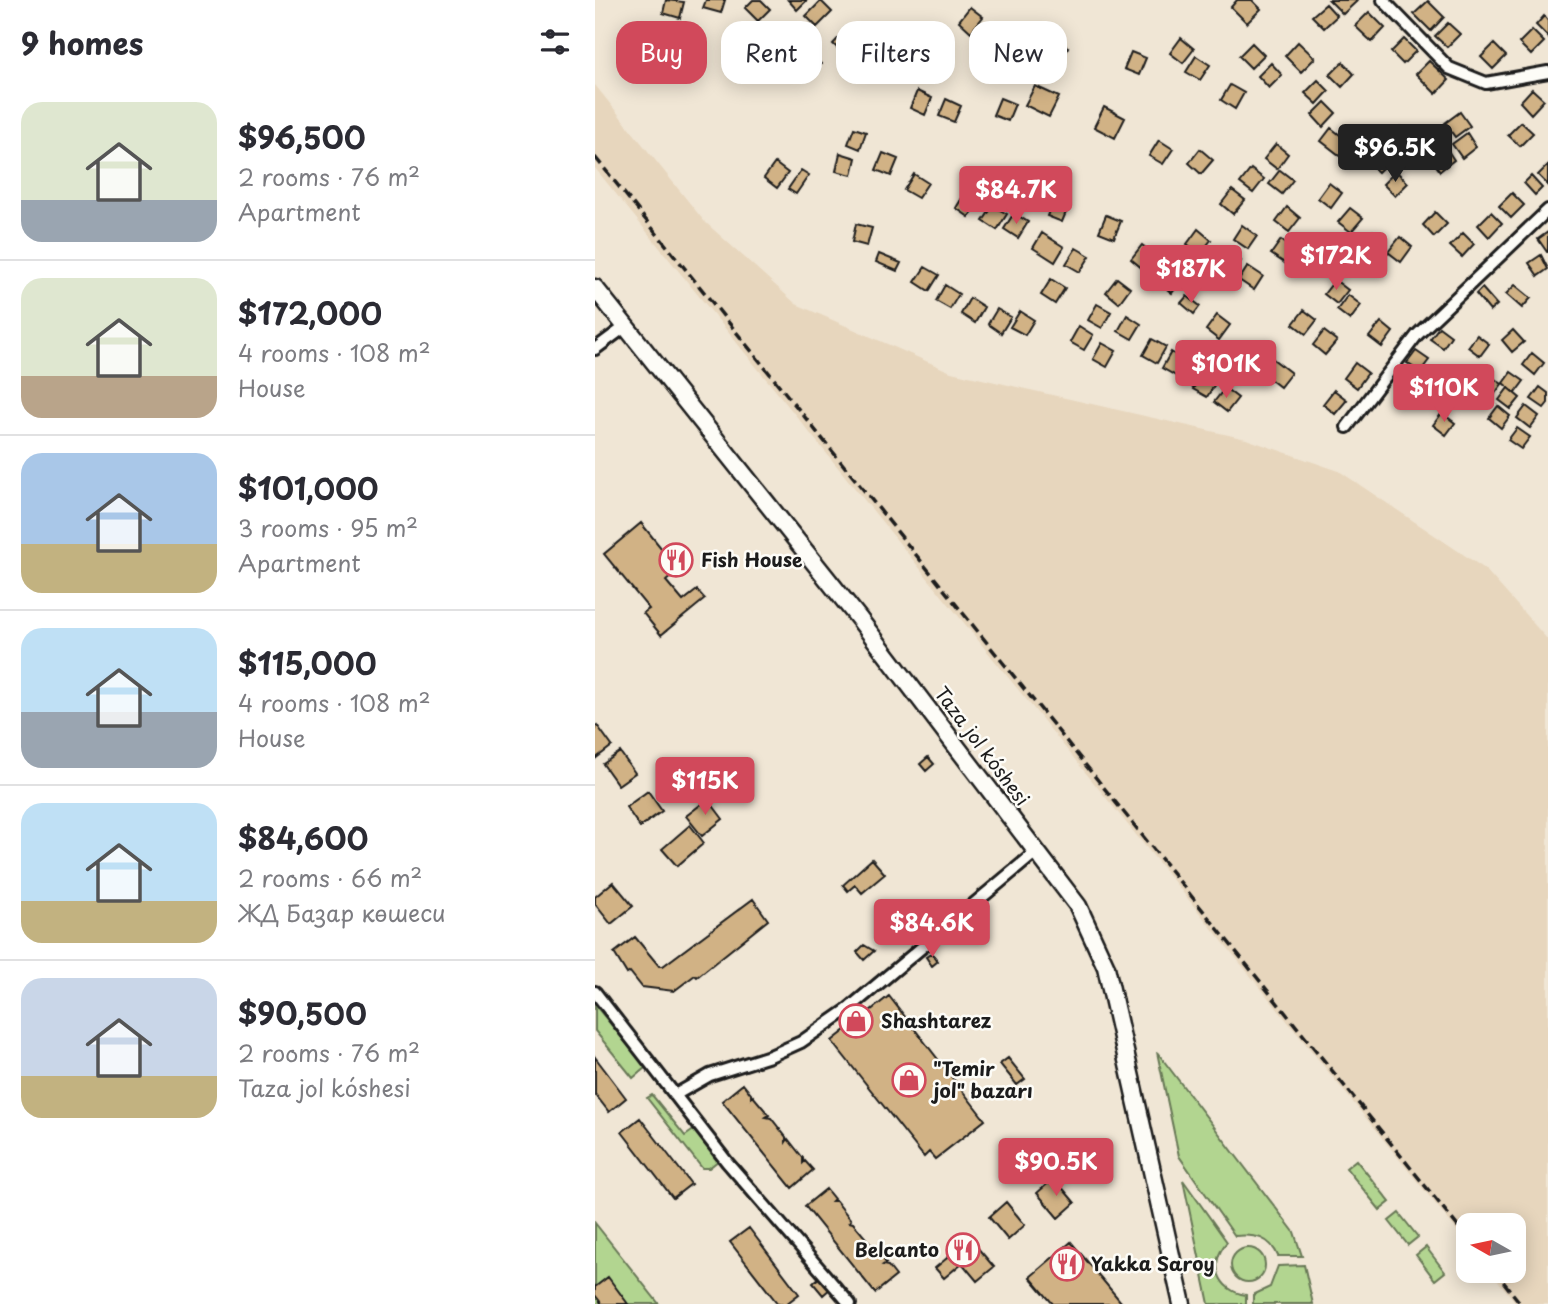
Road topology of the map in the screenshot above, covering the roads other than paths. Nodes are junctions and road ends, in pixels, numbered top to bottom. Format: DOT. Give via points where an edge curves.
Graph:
graph roads {
  1 [pos="1383,0"];
  2 [pos="1548,72"];
  3 [pos="1548,210"];
  4 [pos="595,288"];
  5 [pos="626,326"];
  6 [pos="595,349"];
  7 [pos="1347,426"];
  8 [pos="1036,852"];
  9 [pos="595,992"];
  10 [pos="675,1095"];
  11 [pos="850,1304"];
  12 [pos="1182,1304"];
  1 -- 2 [label="street" via="1449,68 1486,83"];
  3 -- 7 [label="street" via="1417,335"];
  4 -- 5 [label="main road, Taza jol kóshesi"];
  5 -- 6 [label="street"];
  5 -- 8 [label="main road, Taza jol kóshesi" via="860,620"];
  8 -- 10 [label="street" via="847,1010 801,1042 710,1074"];
  8 -- 12 [label="main road, Taza jol kóshesi" via="1078,906 1106,967"];
  9 -- 10 [label="street"];
  10 -- 11 [label="street"];
}
